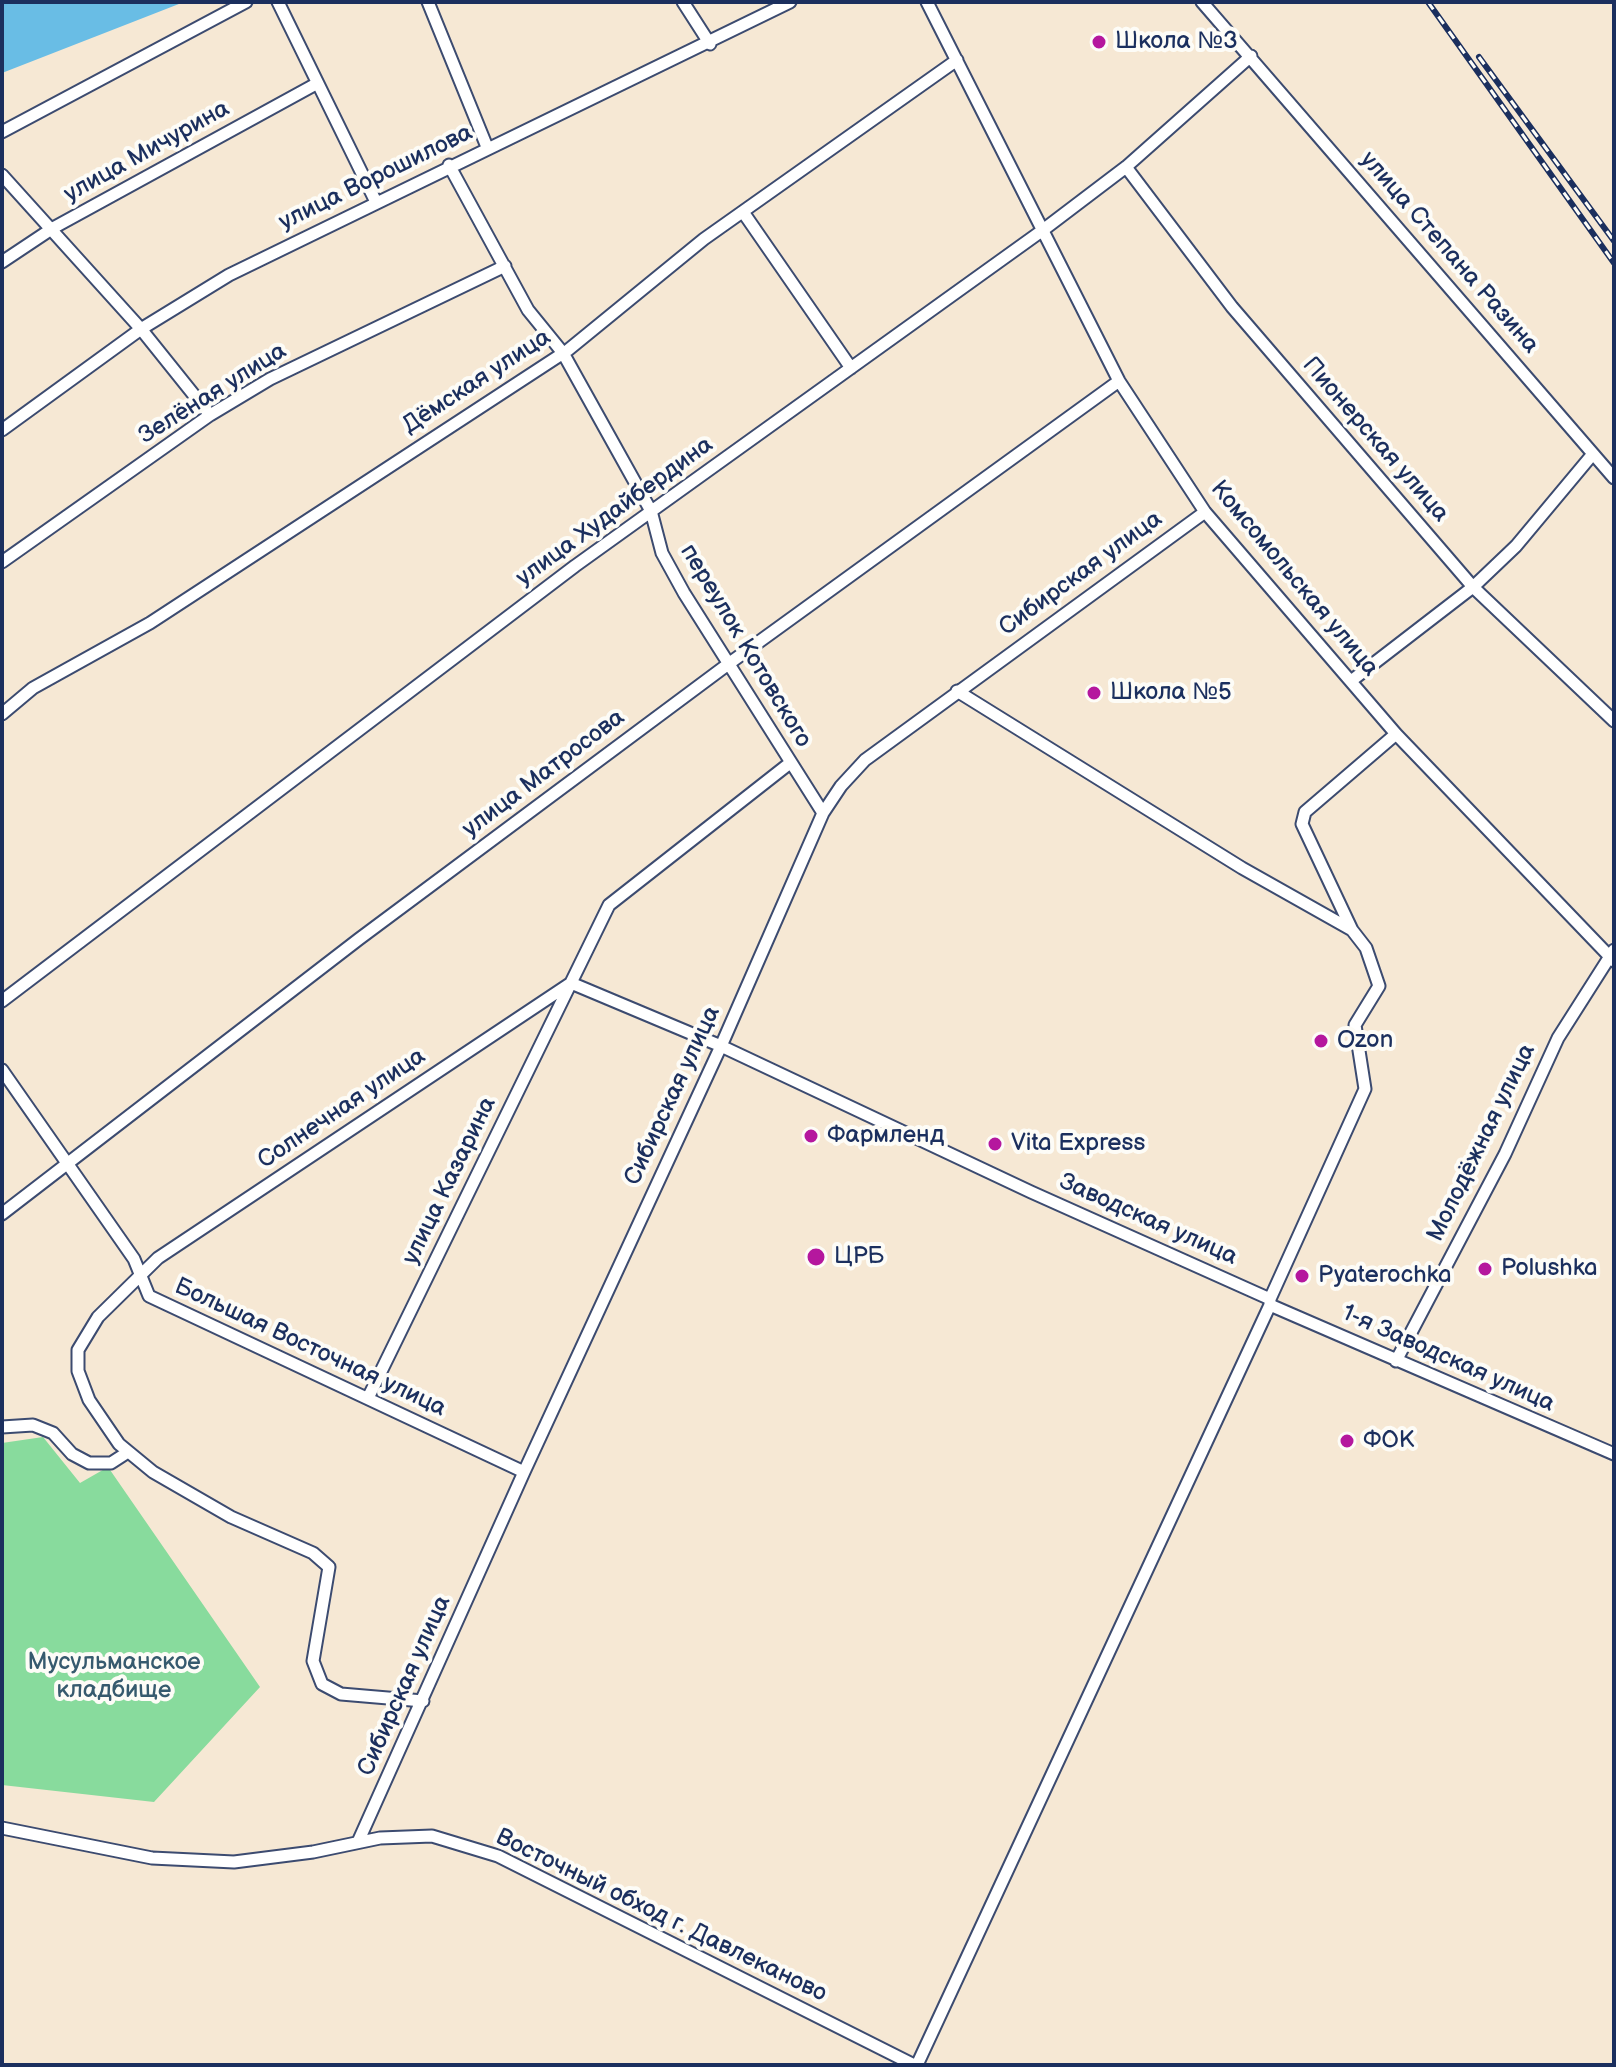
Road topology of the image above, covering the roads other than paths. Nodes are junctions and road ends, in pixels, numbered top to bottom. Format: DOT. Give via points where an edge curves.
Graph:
graph roads {
  1 [pos="246,2"];
  2 [pos="278,2"];
  3 [pos="428,2"];
  4 [pos="683,2"];
  5 [pos="790,2"];
  6 [pos="927,2"];
  7 [pos="1202,2"];
  8 [pos="710,44"];
  9 [pos="1251,56"];
  10 [pos="957,60"];
  11 [pos="316,84"];
  12 [pos="2,132"];
  13 [pos="487,147"];
  14 [pos="449,165"];
  15 [pos="1126,167"];
  16 [pos="2,175"];
  17 [pos="376,202"];
  18 [pos="743,212"];
  19 [pos="53,228"];
  20 [pos="1043,230"];
  21 [pos="2,262"];
  22 [pos="505,266"];
  23 [pos="141,329"];
  24 [pos="563,353"];
  25 [pos="851,368"];
  26 [pos="1119,381"];
  27 [pos="210,415"];
  28 [pos="2,430"];
  29 [pos="1592,455"];
  30 [pos="1614,478"];
  31 [pos="651,511"];
  32 [pos="1205,512"];
  33 [pos="2,562"];
  34 [pos="1473,587"];
  35 [pos="727,665"];
  36 [pos="1351,681"];
  37 [pos="957,691"];
  38 [pos="2,714"];
  39 [pos="1614,721"];
  40 [pos="1396,734"];
  41 [pos="790,763"];
  42 [pos="823,813"];
  43 [pos="1352,930"];
  44 [pos="1612,955"];
  45 [pos="571,983"];
  46 [pos="2,1001"];
  47 [pos="721,1046"];
  48 [pos="2,1070"];
  49 [pos="68,1164"];
  50 [pos="2,1214"];
  51 [pos="139,1273"];
  52 [pos="1270,1302"];
  53 [pos="1396,1361"];
  54 [pos="368,1398"];
  55 [pos="2,1427"];
  56 [pos="128,1452"];
  57 [pos="1614,1454"];
  58 [pos="524,1472"];
  59 [pos="423,1701"];
  60 [pos="2,1828"];
  61 [pos="358,1842"];
  62 [pos="916,2065"];
  1 -- 12 [label="street"];
  2 -- 11 [label="street"];
  3 -- 13 [label="street"];
  4 -- 8 [label="street"];
  5 -- 8 [label="street, улица Ворошилова"];
  6 -- 10 [label="street, Комсомольская улица"];
  7 -- 9 [label="street, улица Степана Разина"];
  8 -- 13 [label="street, улица Ворошилова"];
  9 -- 15 [label="street, улица Худайбердина"];
  9 -- 29 [label="street, улица Степана Разина"];
  10 -- 18 [label="street, Дёмская улица"];
  10 -- 20 [label="street, Комсомольская улица"];
  11 -- 17 [label="street"];
  11 -- 19 [label="street, улица Мичурина"];
  13 -- 14 [label="street, улица Ворошилова"];
  14 -- 17 [label="street, улица Ворошилова"];
  14 -- 22 [label="street, переулок Котовского"];
  15 -- 20 [label="street, улица Худайбердина"];
  15 -- 34 [label="street, Пионерская улица" via="1232,307"];
  16 -- 19 [label="street"];
  17 -- 23 [label="street, улица Ворошилова" via="229,275"];
  18 -- 24 [label="street, Дёмская улица"];
  18 -- 25 [label="street"];
  19 -- 21 [label="street, улица Мичурина"];
  19 -- 23 [label="street"];
  20 -- 25 [label="street, улица Худайбердина"];
  20 -- 26 [label="street, Комсомольская улица"];
  22 -- 24 [label="street, переулок Котовского" via="528,310"];
  22 -- 27 [label="street, Зелёная улица" via="270,379"];
  23 -- 27 [label="street"];
  23 -- 28 [label="street, улица Ворошилова"];
  24 -- 31 [label="street, переулок Котовского"];
  24 -- 38 [label="street, Дёмская улица" via="150,623 33,688"];
  25 -- 31 [label="street, улица Худайбердина"];
  26 -- 32 [label="street, Комсомольская улица"];
  26 -- 35 [label="street, улица Матросова"];
  27 -- 33 [label="street, Зелёная улица"];
  29 -- 30 [label="street, улица Степана Разина"];
  29 -- 34 [label="street" via="1516,546"];
  31 -- 35 [label="street, переулок Котовского" via="662,553"];
  31 -- 46 [label="street, улица Худайбердина"];
  32 -- 36 [label="street, Комсомольская улица"];
  32 -- 37 [label="street, Сибирская улица"];
  34 -- 36 [label="street"];
  34 -- 39 [label="street, Пионерская улица"];
  35 -- 41 [label="street, переулок Котовского"];
  35 -- 49 [label="street, улица Матросова"];
  36 -- 40 [label="street, Комсомольская улица"];
  37 -- 42 [label="street, Сибирская улица" via="865,760"];
  37 -- 43 [label="street"];
  40 -- 43 [label="street" via="1305,812 1302,824"];
  40 -- 44 [label="street, Комсомольская улица"];
  41 -- 42 [label="street, переулок Котовского"];
  41 -- 45 [label="street, улица Казарина" via="609,905"];
  42 -- 47 [label="street, Сибирская улица"];
  43 -- 52 [label="street" via="1366,948 1379,986 1355,1025 1365,1089"];
  44 -- 53 [label="street, Молодёжная улица" via="1558,1038 1505,1154"];
  45 -- 47 [label="street, Заводская улица"];
  45 -- 51 [label="street, Солнечная улица"];
  45 -- 54 [label="street, улица Казарина"];
  47 -- 52 [label="street, Заводская улица"];
  47 -- 58 [label="street, Сибирская улица"];
  48 -- 49 [label="street, Большая Восточная улица"];
  49 -- 50 [label="street, улица Матросова"];
  49 -- 51 [label="street, Большая Восточная улица"];
  51 -- 54 [label="street, Большая Восточная улица" via="149,1296 165,1307"];
  51 -- 56 [label="street, Солнечная улица" via="98,1317 78,1350 78,1371 89,1400"];
  52 -- 53 [label="street, 1-я Заводская улица"];
  52 -- 62 [label="street"];
  53 -- 57 [label="street, 1-я Заводская улица"];
  54 -- 58 [label="street, Большая Восточная улица"];
  55 -- 56 [label="street" via="33,1425 53,1433 89,1463 111,1463"];
  56 -- 59 [label="street" via="231,1517 313,1553 329,1567 313,1661 322,1684 341,1694"];
  58 -- 59 [label="street, Сибирская улица"];
  59 -- 61 [label="street, Сибирская улица"];
  60 -- 61 [label="street, Восточный обход г. Давлеканово" via="152,1858 234,1862"];
  61 -- 62 [label="street, Восточный обход г. Давлеканово" via="432,1836 498,1856"];
}
